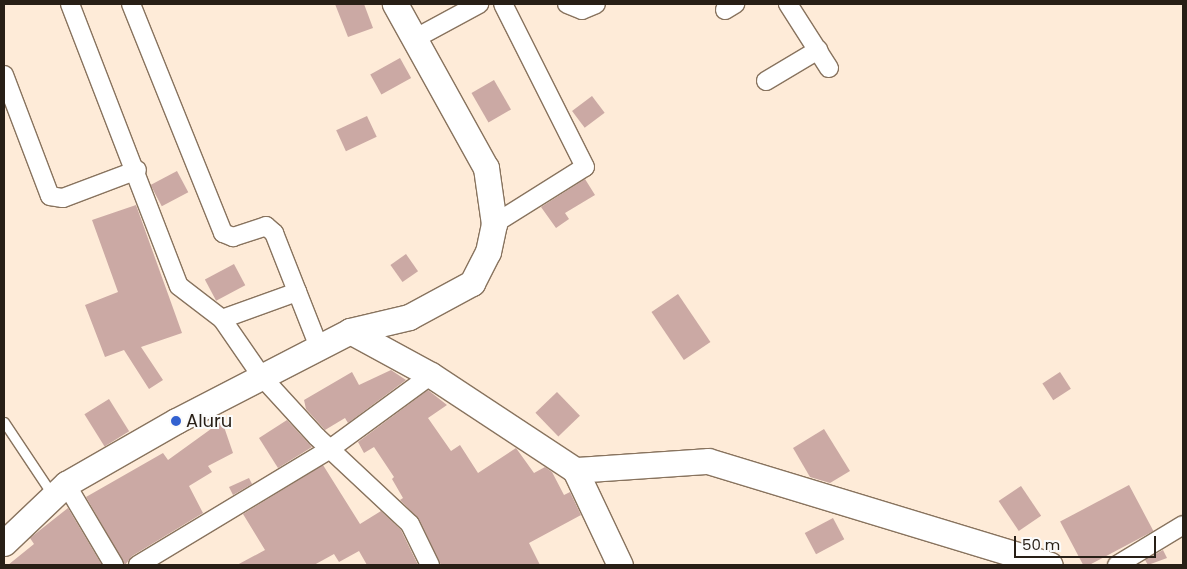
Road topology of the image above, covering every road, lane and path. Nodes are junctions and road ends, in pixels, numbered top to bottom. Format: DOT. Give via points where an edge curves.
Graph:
graph roads {
  1 [pos="70,4"];
  2 [pos="131,4"];
  3 [pos="395,4"];
  4 [pos="479,4"];
  5 [pos="503,4"];
  6 [pos="567,4"];
  7 [pos="596,4"];
  8 [pos="788,4"];
  9 [pos="416,38"];
  10 [pos="818,50"];
  11 [pos="830,68"];
  12 [pos="4,75"];
  13 [pos="766,81"];
  14 [pos="137,170"];
  15 [pos="494,224"];
  16 [pos="297,292"];
  17 [pos="222,319"];
  18 [pos="350,331"];
  19 [pos="319,347"];
  20 [pos="431,376"];
  21 [pos="262,377"];
  22 [pos="4,422"];
  23 [pos="330,449"];
  24 [pos="575,470"];
  25 [pos="60,490"];
  26 [pos="1183,525"];
  27 [pos="4,543"];
  28 [pos="114,565"];
  29 [pos="138,565"];
  30 [pos="430,565"];
  31 [pos="620,565"];
  32 [pos="1050,565"];
  33 [pos="1117,565"];
  1 -- 14 [label="street"];
  2 -- 16 [label="street" via="223,233 233,237 266,226 274,233"];
  3 -- 9 [label="street"];
  4 -- 9 [label="street"];
  5 -- 15 [label="street" via="585,167"];
  6 -- 7 [label="street" via="582,10"];
  8 -- 10 [label="street"];
  9 -- 15 [label="street" via="486,168"];
  10 -- 11 [label="street"];
  10 -- 13 [label="street"];
  12 -- 14 [label="street" via="50,196 63,198"];
  14 -- 17 [label="street" via="179,286"];
  15 -- 18 [label="street" via="488,252 472,283 409,317"];
  16 -- 17 [label="street"];
  16 -- 19 [label="street"];
  17 -- 21 [label="street"];
  18 -- 19 [label="street"];
  18 -- 20 [label="street"];
  19 -- 21 [label="street"];
  20 -- 23 [label="street"];
  20 -- 24 [label="street"];
  21 -- 23 [label="street"];
  21 -- 25 [label="street" via="176,421"];
  22 -- 25 [label="lane"];
  23 -- 29 [label="street"];
  23 -- 30 [label="street" via="410,524"];
  24 -- 31 [label="street"];
  24 -- 32 [label="street" via="708,461"];
  25 -- 27 [label="street"];
  25 -- 28 [label="street"];
  26 -- 33 [label="street"];
}
